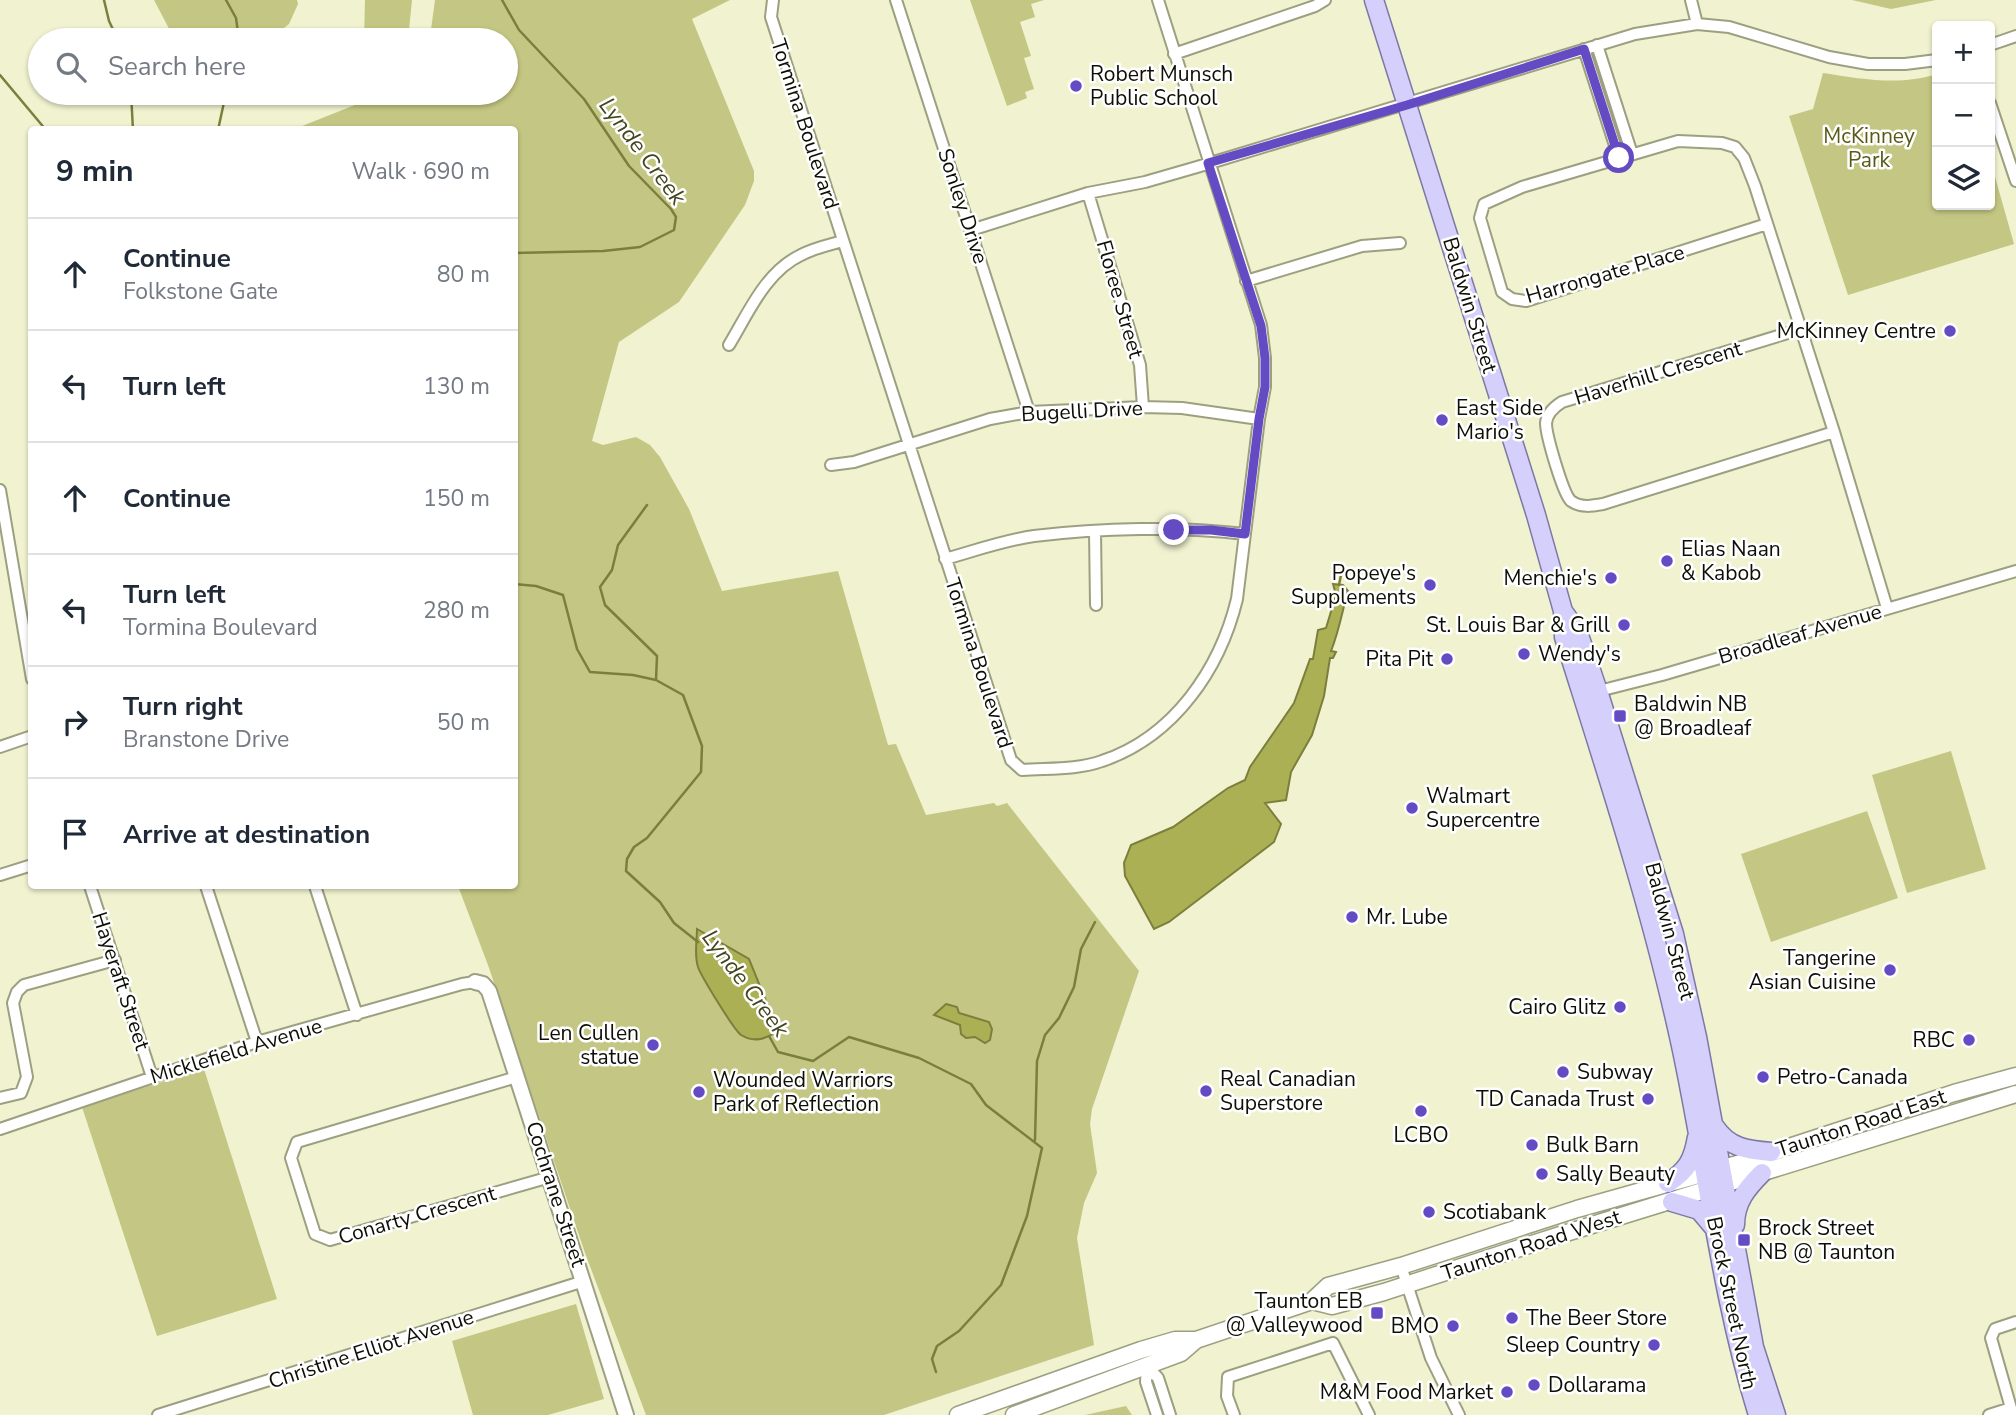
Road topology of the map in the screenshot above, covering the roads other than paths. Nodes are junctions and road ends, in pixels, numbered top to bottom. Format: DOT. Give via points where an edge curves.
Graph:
graph roads {
  1 [pos="773,0"];
  2 [pos="896,0"];
  3 [pos="1158,0"];
  4 [pos="1325,0"];
  5 [pos="1374,0"];
  6 [pos="1691,0"];
  7 [pos="1697,24"];
  8 [pos="2016,36"];
  9 [pos="1995,43"];
  10 [pos="1597,45"];
  11 [pos="1584,49"];
  12 [pos="1174,54"];
  13 [pos="1932,61"];
  14 [pos="1407,105"];
  15 [pos="1995,114"];
  16 [pos="2012,152"];
  17 [pos="1632,154"];
  18 [pos="1619,158"];
  19 [pos="1208,163"];
  20 [pos="2016,181"];
  21 [pos="1088,193"];
  22 [pos="1767,224"];
  23 [pos="971,230"];
  24 [pos="843,241"];
  25 [pos="1401,243"];
  26 [pos="1246,281"];
  27 [pos="1801,329"];
  28 [pos="729,345"];
  29 [pos="1143,407"];
  30 [pos="1029,412"];
  31 [pos="1259,419"];
  32 [pos="1834,432"];
  33 [pos="909,445"];
  34 [pos="831,465"];
  35 [pos="0,490"];
  36 [pos="1095,531"];
  37 [pos="1245,534"];
  38 [pos="945,559"];
  39 [pos="2016,571"];
  40 [pos="1096,605"];
  41 [pos="1887,608"];
  42 [pos="26,612"];
  43 [pos="28,634"];
  44 [pos="1591,693"];
  45 [pos="28,737"];
  46 [pos="0,747"];
  47 [pos="28,866"];
  48 [pos="0,875"];
  49 [pos="91,889"];
  50 [pos="207,889"];
  51 [pos="316,889"];
  52 [pos="115,960"];
  53 [pos="475,982"];
  54 [pos="357,1015"];
  55 [pos="257,1042"];
  56 [pos="2016,1076"];
  57 [pos="152,1077"];
  58 [pos="517,1077"];
  59 [pos="2016,1094"];
  60 [pos="0,1098"];
  61 [pos="1705,1126"];
  62 [pos="0,1129"];
  63 [pos="1771,1152"];
  64 [pos="1762,1173"];
  65 [pos="550,1177"];
  66 [pos="1715,1179"];
  67 [pos="1668,1183"];
  68 [pos="1672,1202"];
  69 [pos="1716,1231"];
  70 [pos="1737,1263"];
  71 [pos="1401,1266"];
  72 [pos="584,1281"];
  73 [pos="1406,1285"];
  74 [pos="1312,1301"];
  75 [pos="2016,1322"];
  76 [pos="1196,1340"];
  77 [pos="1147,1366"];
  78 [pos="2012,1411"];
  79 [pos="158,1415"];
  80 [pos="625,1415"];
  81 [pos="958,1415"];
  82 [pos="1014,1415"];
  83 [pos="1157,1415"];
  84 [pos="1170,1415"];
  85 [pos="1234,1415"];
  86 [pos="1368,1415"];
  87 [pos="1459,1415"];
  88 [pos="1758,1415"];
  89 [pos="1776,1415"];
  90 [pos="1989,1415"];
  1 -- 24 [label="street, Tormina Boulevard" via="771,17"];
  2 -- 23 [label="street, Sonley Drive"];
  3 -- 12 [label="street, Tormina Boulevard"];
  4 -- 12 [label="street"];
  5 -- 14 [label="main road, Baldwin Street"];
  6 -- 7 [label="street"];
  7 -- 10 [label="street"];
  7 -- 13 [label="street" via="1730,27 1868,64"];
  8 -- 9 [label="street"];
  10 -- 11 [label="street"];
  10 -- 17 [label="street"];
  11 -- 14 [label="street"];
  11 -- 18 [label="street"];
  12 -- 19 [label="street, Tormina Boulevard"];
  14 -- 19 [label="street"];
  14 -- 44 [label="main road, Baldwin Street" via="1536,515 1563,611 1564,637"];
  15 -- 16 [label="street"];
  16 -- 20 [label="street"];
  17 -- 18 [label="street, Harrongate Place"];
  17 -- 22 [label="street, Harrongate Place" via="1678,141 1735,147 1744,158"];
  18 -- 22 [label="street, Harrongate Place" via="1522,187 1484,204 1480,218 1502,292 1526,301"];
  19 -- 21 [label="street"];
  19 -- 26 [label="street, Tormina Boulevard"];
  21 -- 23 [label="street"];
  21 -- 29 [label="street, Floree Street" via="1140,365"];
  22 -- 27 [label="street, Harrongate Place"];
  23 -- 30 [label="street, Sonley Drive"];
  24 -- 28 [label="street" via="800,255 776,272"];
  24 -- 33 [label="street, Tormina Boulevard"];
  25 -- 26 [label="street" via="1362,246"];
  26 -- 31 [label="street, Tormina Boulevard" via="1261,326 1265,358"];
  27 -- 32 [label="street, Harrongate Place"];
  27 -- 32 [label="street, Haverhill Crescent" via="1552,408 1546,422 1562,487 1571,501 1585,507 1603,504"];
  29 -- 30 [label="street, Bugelli Drive"];
  29 -- 31 [label="street, Bugelli Drive"];
  30 -- 33 [label="street, Bugelli Drive" via="990,419"];
  31 -- 37 [label="street, Tormina Boulevard"];
  32 -- 41 [label="street, Harrongate Place"];
  33 -- 34 [label="street, Bugelli Drive"];
  33 -- 38 [label="street, Tormina Boulevard"];
  35 -- 42 [label="street"];
  36 -- 37 [label="street"];
  36 -- 38 [label="street" via="1033,536"];
  36 -- 40 [label="street"];
  37 -- 38 [label="street, Tormina Boulevard" via="1231,627 1208,676 1151,736 1114,757 1077,766 1022,769 1011,760"];
  39 -- 41 [label="street, Broadleaf Avenue"];
  41 -- 44 [label="street, Broadleaf Avenue"];
  42 -- 43 [label="street"];
  44 -- 61 [label="main road, Baldwin Street"];
  45 -- 46 [label="street"];
  47 -- 48 [label="street"];
  49 -- 52 [label="street, Hayeraft Street"];
  50 -- 55 [label="street"];
  51 -- 54 [label="street"];
  52 -- 57 [label="street, Hayeraft Street"];
  52 -- 60 [label="street" via="24,985 17,992 13,1003 27,1077 21,1093"];
  53 -- 54 [label="street, Micklefield Avenue"];
  53 -- 58 [label="street, Cochrane Street" via="489,991"];
  54 -- 55 [label="street, Micklefield Avenue"];
  55 -- 57 [label="street, Micklefield Avenue"];
  56 -- 63 [label="main road, Taunton Road East"];
  57 -- 62 [label="street, Micklefield Avenue"];
  58 -- 65 [label="street, Cochrane Street"];
  58 -- 65 [label="street, Conarty Crescent" via="297,1142 291,1158 315,1234 330,1240"];
  59 -- 64 [label="main road, Taunton Road East"];
  61 -- 63 [label="main road" via="1730,1144"];
  61 -- 66 [label="main road, Baldwin Street"];
  61 -- 67 [label="main road" via="1685,1171"];
  63 -- 66 [label="main road, Taunton Road East"];
  64 -- 66 [label="main road, Taunton Road East"];
  64 -- 70 [label="main road" via="1737,1206"];
  65 -- 72 [label="street, Cochrane Street"];
  66 -- 67 [label="main road, Taunton Road West"];
  66 -- 68 [label="main road, Taunton Road West"];
  66 -- 69 [label="main road, Brock Street North"];
  66 -- 70 [label="main road, Baldwin Street"];
  67 -- 71 [label="main road, Taunton Road West"];
  68 -- 69 [label="main road" via="1699,1210"];
  68 -- 73 [label="main road, Taunton Road West"];
  69 -- 88 [label="main road, Brock Street North" via="1738,1348"];
  70 -- 89 [label="main road, Brock Street North" via="1754,1347"];
  71 -- 73 [label="street"];
  71 -- 74 [label="main road, Taunton Road West" via="1328,1286"];
  72 -- 79 [label="street, Christine Elliot Avenue"];
  72 -- 80 [label="street, Cochrane Street"];
  73 -- 74 [label="main road, Taunton Road West" via="1332,1306"];
  73 -- 87 [label="street" via="1431,1358"];
  74 -- 76 [label="main road, Taunton Road West"];
  75 -- 78 [label="street" via="1995,1329 1991,1338"];
  76 -- 77 [label="main road, Taunton Road West" via="1181,1353"];
  76 -- 81 [label="main road, Taunton Road West" via="1152,1347"];
  77 -- 82 [label="main road, Taunton Road West"];
  77 -- 83 [label="street" via="1146,1382"];
  77 -- 84 [label="street" via="1158,1378"];
  78 -- 90 [label="street"];
  85 -- 86 [label="street" via="1227,1395 1228,1377 1333,1343"];
}
